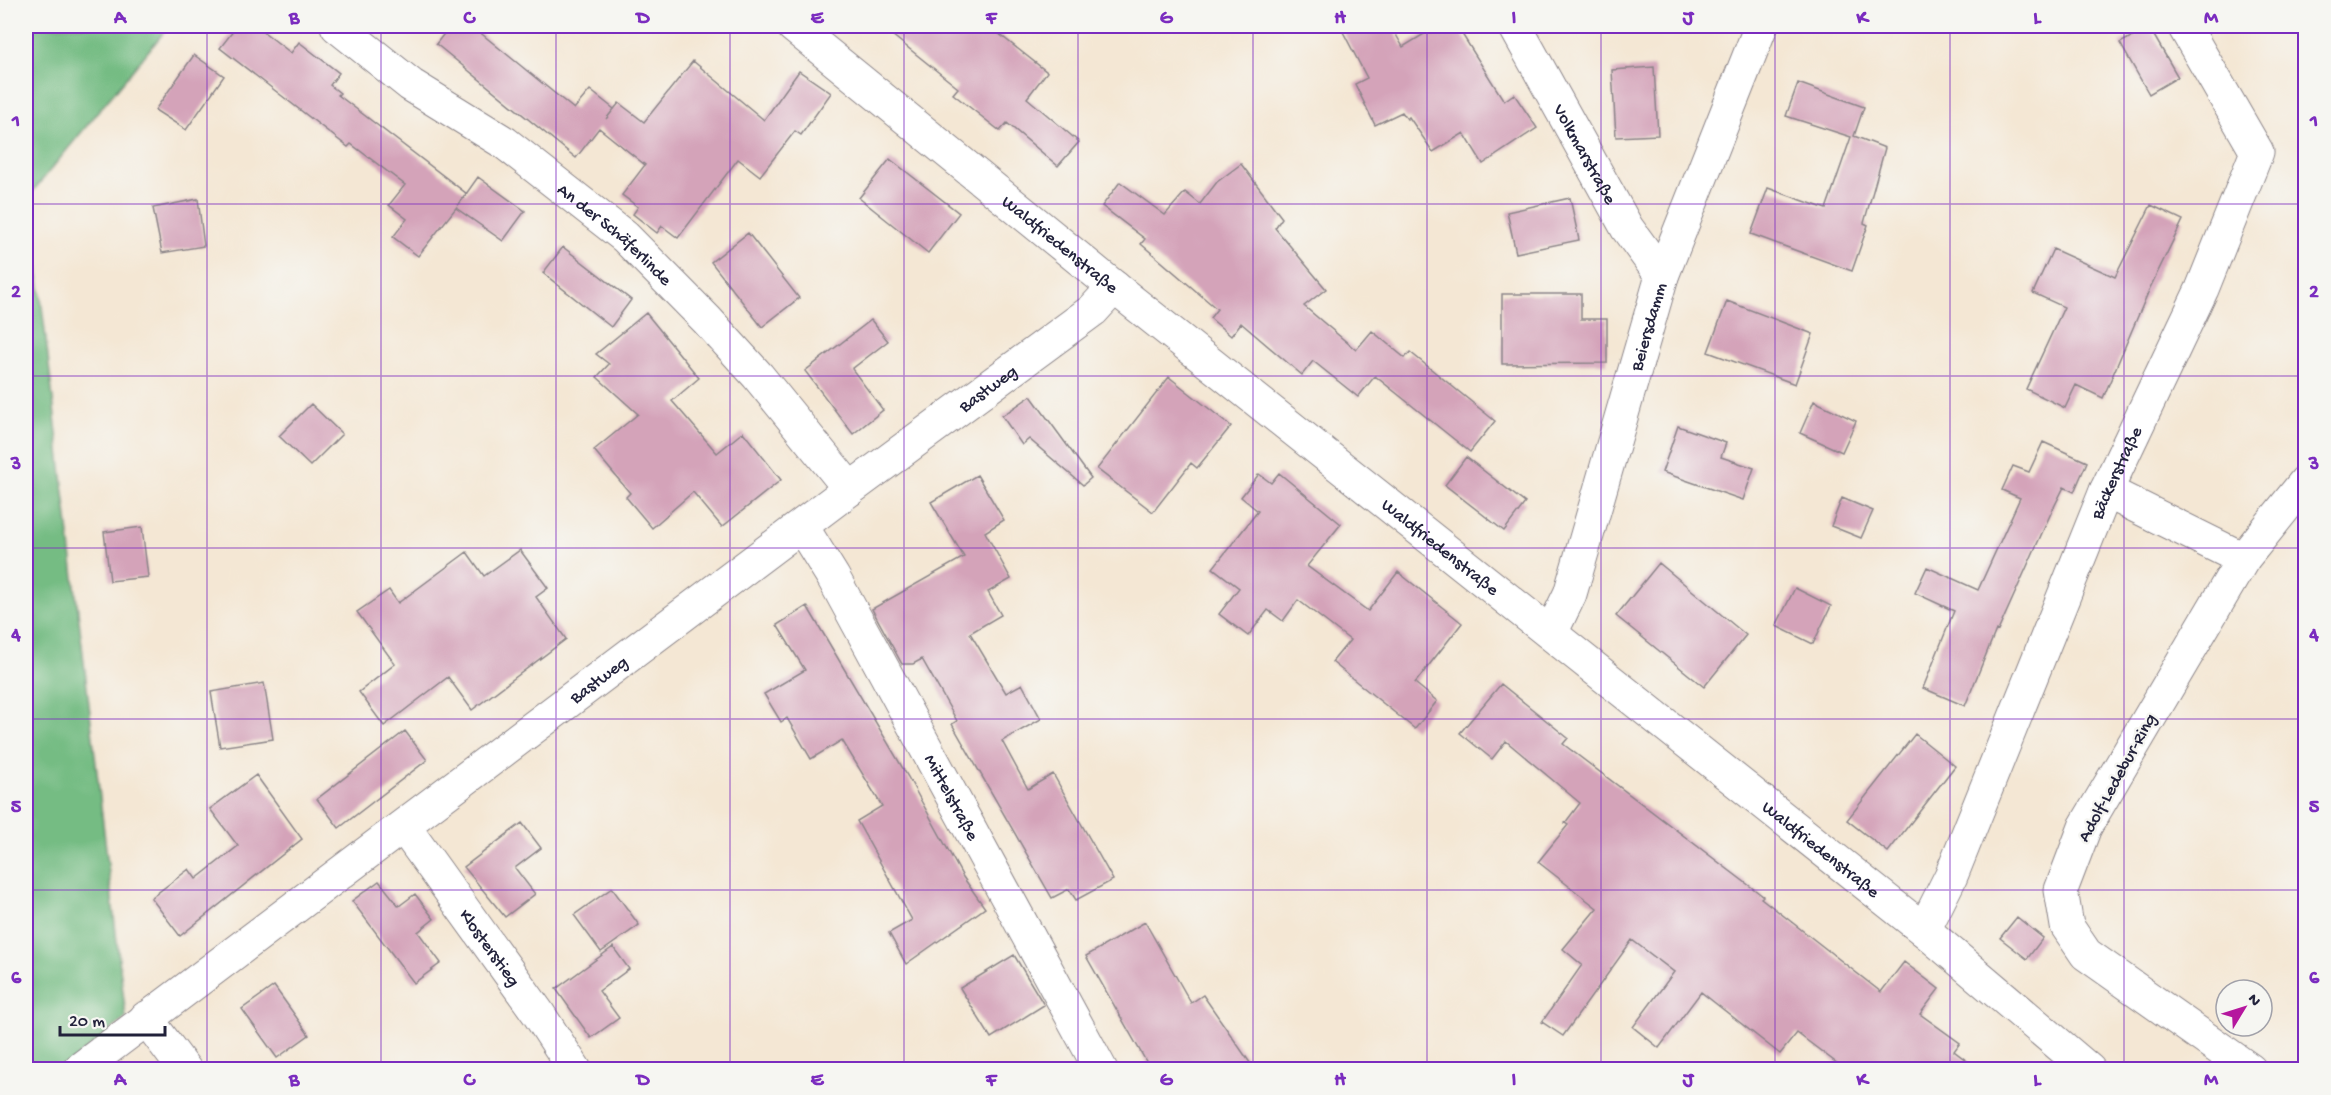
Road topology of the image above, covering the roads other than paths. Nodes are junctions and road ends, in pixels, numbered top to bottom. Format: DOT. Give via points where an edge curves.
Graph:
graph roads {
  1 [pos="337,26"];
  2 [pos="793,26"];
  3 [pos="1515,26"];
  4 [pos="1761,26"];
  5 [pos="2184,26"];
  6 [pos="1662,276"];
  7 [pos="1114,287"];
  8 [pos="2306,481"];
  9 [pos="850,489"];
  10 [pos="2106,491"];
  11 [pos="802,526"];
  12 [pos="2243,559"];
  13 [pos="1551,633"];
  14 [pos="404,827"];
  15 [pos="1924,930"];
  16 [pos="146,1018"];
  17 [pos="79,1070"];
  18 [pos="185,1070"];
  19 [pos="575,1070"];
  20 [pos="1101,1070"];
  21 [pos="2089,1070"];
  22 [pos="2250,1070"];
  1 -- 9 [label="street, An der Schäferlinde" via="411,85 506,143 625,237 758,376"];
  2 -- 7 [label="street, Waldfriedenstraße"];
  3 -- 6 [label="street, Volkmarstraße" via="1627,228"];
  4 -- 6 [label="street, Beiersdamm"];
  5 -- 10 [label="street, Bäckerstraße" via="2257,152 2202,289"];
  6 -- 13 [label="street, Beiersdamm" via="1570,594"];
  7 -- 9 [label="street, Bastweg" via="1093,310"];
  7 -- 13 [label="street, Waldfriedenstraße"];
  8 -- 12 [label="street, Adolf-Ledebur-Ring"];
  9 -- 11 [label="street, Bastweg"];
  10 -- 12 [label="street"];
  10 -- 15 [label="street, Bäckerstraße" via="1951,876"];
  11 -- 14 [label="street, Bastweg"];
  11 -- 20 [label="street, Mittelstraße"];
  12 -- 22 [label="street, Adolf-Ledebur-Ring" via="2085,827 2061,890 2067,926 2086,954"];
  13 -- 15 [label="street, Waldfriedenstraße"];
  14 -- 16 [label="street, Bastweg"];
  14 -- 19 [label="street, Klosterstieg"];
  15 -- 21 [label="street, Waldfriedenstraße"];
  16 -- 17 [label="street, Bastweg"];
  16 -- 18 [label="street"];
}
